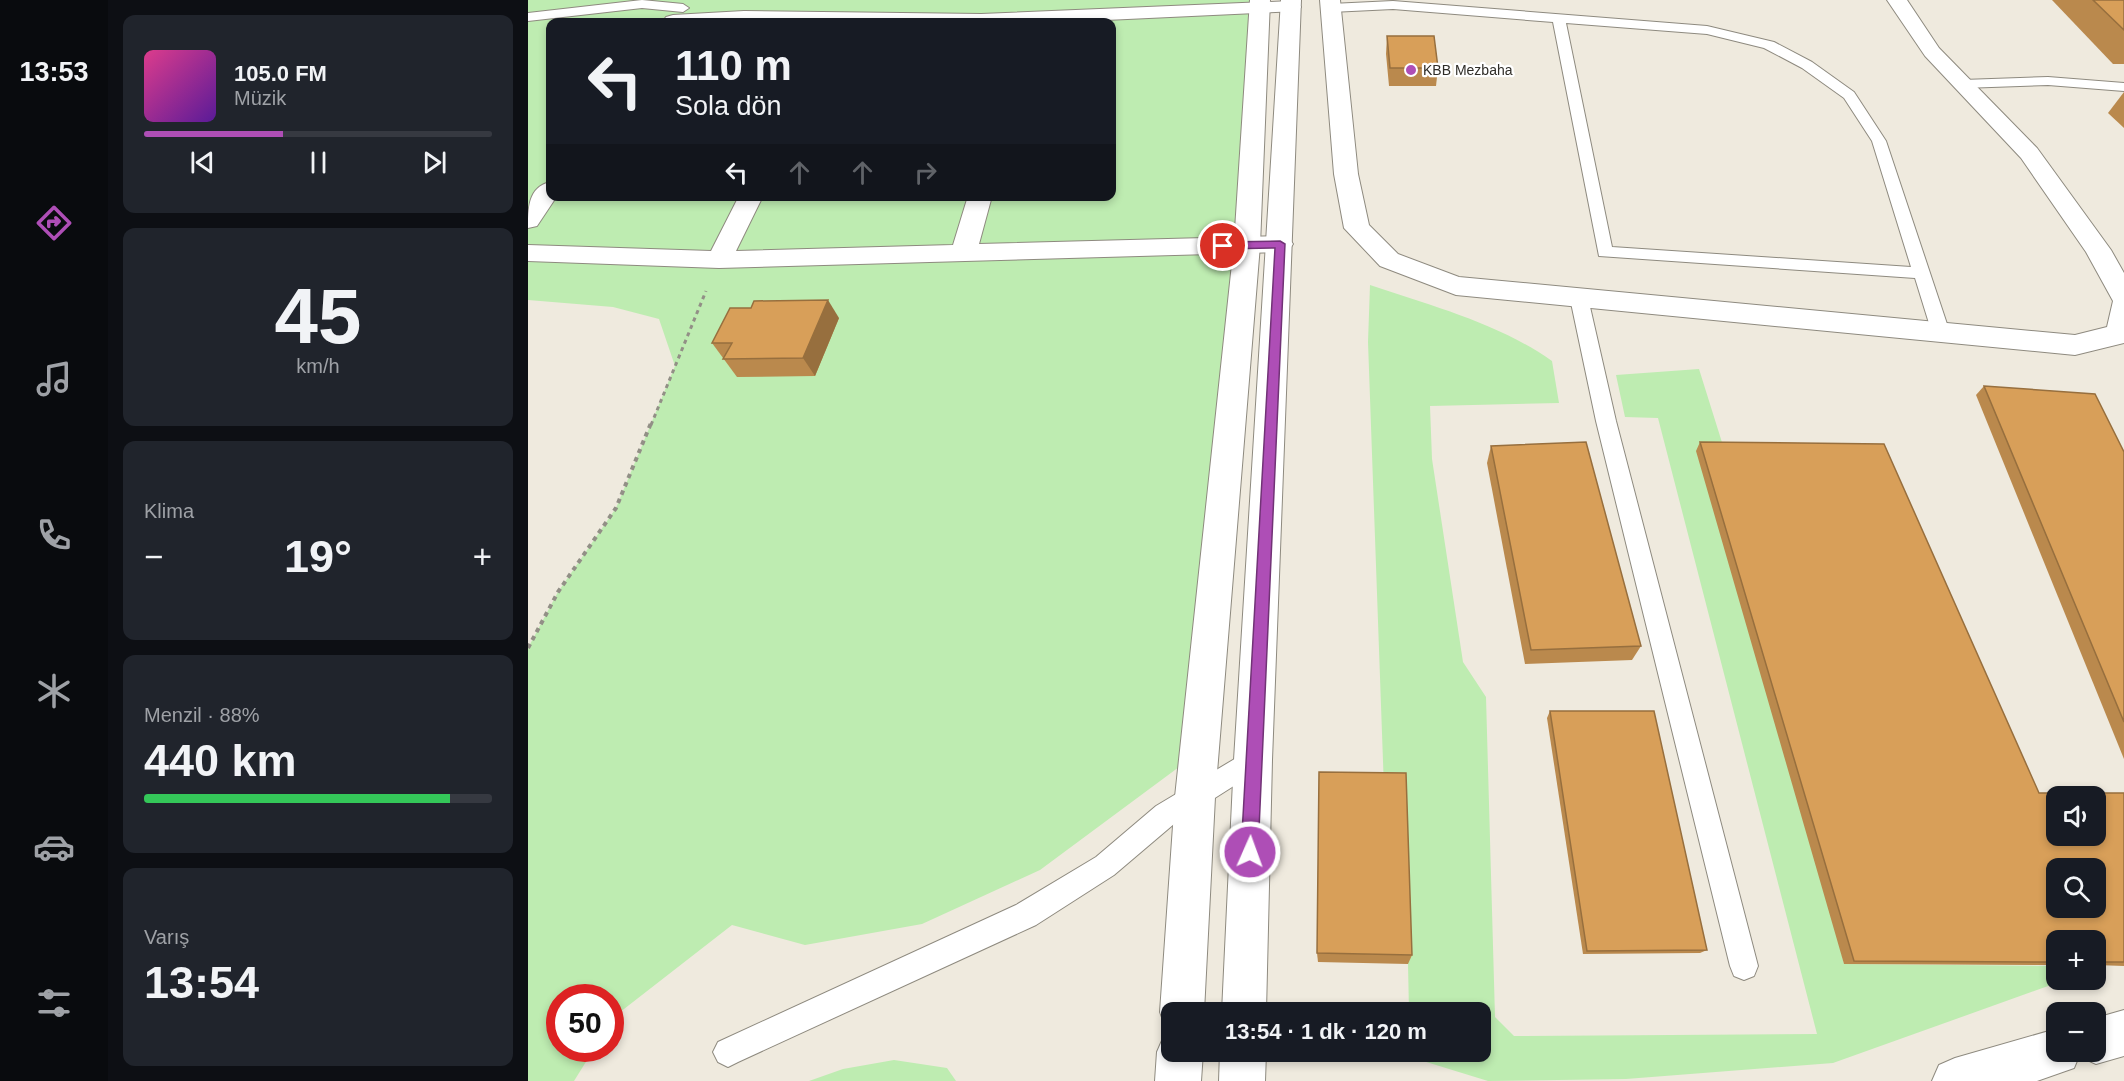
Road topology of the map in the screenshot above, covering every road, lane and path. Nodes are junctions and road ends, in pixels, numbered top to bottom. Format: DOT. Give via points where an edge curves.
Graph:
graph roads {
  1 [pos="1897,0"];
  2 [pos="1291,3"];
  3 [pos="1260,4"];
  4 [pos="1331,4"];
  5 [pos="679,13"];
  6 [pos="843,13"];
  7 [pos="1034,14"];
  8 [pos="528,17"];
  9 [pos="942,18"];
  10 [pos="999,18"];
  11 [pos="1559,18"];
  12 [pos="1963,84"];
  13 [pos="2124,87"];
  14 [pos="546,195"];
  15 [pos="748,201"];
  16 [pos="979,201"];
  17 [pos="528,220"];
  18 [pos="1280,244"];
  19 [pos="1247,245"];
  20 [pos="964,252"];
  21 [pos="528,253"];
  22 [pos="719,260"];
  23 [pos="1922,273"];
  24 [pos="2124,297"];
  25 [pos="1579,298"];
  26 [pos="2124,305"];
  27 [pos="1941,333"];
  28 [pos="528,648"];
  29 [pos="1253,760"];
  30 [pos="1195,797"];
  31 [pos="1744,966"];
  32 [pos="1183,1002"];
  33 [pos="1244,1002"];
  34 [pos="2124,1033"];
  35 [pos="2106,1038"];
  36 [pos="728,1052"];
  37 [pos="2046,1055"];
  38 [pos="1179,1062"];
  39 [pos="1243,1062"];
  40 [pos="1178,1081"];
  41 [pos="1242,1081"];
  42 [pos="1955,1081"];
  1 -- 12 [label="street" via="1932,52"];
  2 -- 3 [label="street"];
  2 -- 18 [label="street"];
  3 -- 7 [label="street"];
  3 -- 19 [label="street"];
  4 -- 11 [label="lane"];
  4 -- 25 [label="street" via="1346,174 1357,228 1389,260 1456,286"];
  5 -- 6 [label="street" via="744,17"];
  5 -- 8 [label="lane" via="642,4"];
  6 -- 9 [label="street"];
  7 -- 10 [label="street"];
  11 -- 23 [label="lane" via="1707,30 1769,45 1816,71 1849,95 1879,141"];
  11 -- 23 [label="lane" via="1605,252"];
  12 -- 13 [label="lane" via="2048,81"];
  12 -- 24 [label="street" via="2029,153 2098,250"];
  14 -- 17 [label="street"];
  15 -- 22 [label="street"];
  16 -- 20 [label="street"];
  18 -- 19 [label="street"];
  18 -- 29 [label="street"];
  19 -- 20 [label="street"];
  19 -- 30 [label="street"];
  20 -- 22 [label="street"];
  21 -- 22 [label="street"];
  22 -- 28 [label="path" via="616,508 558,592"];
  23 -- 27 [label="lane"];
  25 -- 27 [label="street"];
  25 -- 31 [label="lane" via="1609,433"];
  26 -- 27 [label="street" via="2120,334 2075,345"];
  29 -- 30 [label="lane"];
  29 -- 33 [label="street"];
  30 -- 32 [label="street"];
  30 -- 36 [label="lane" via="1165,815 1105,866 1026,915"];
  34 -- 35 [label="street"];
  37 -- 42 [label="street"];
  38 -- 40 [label="street"];
  39 -- 41 [label="street"];
}
